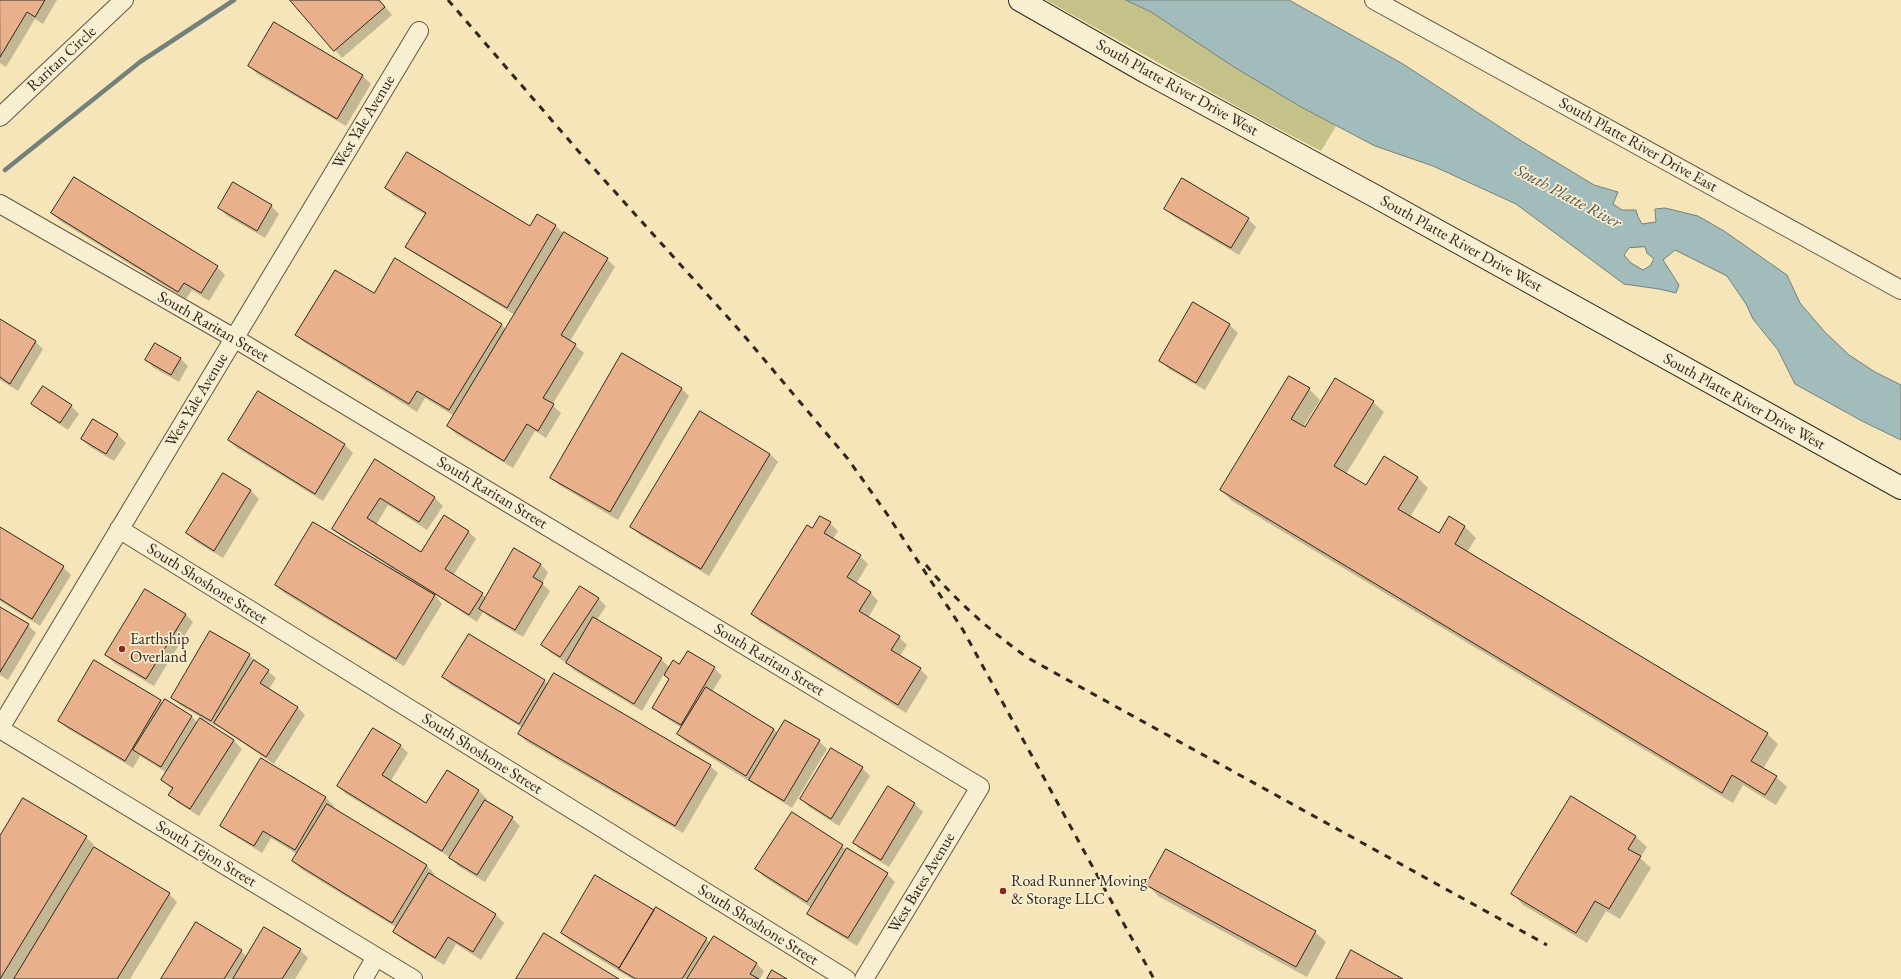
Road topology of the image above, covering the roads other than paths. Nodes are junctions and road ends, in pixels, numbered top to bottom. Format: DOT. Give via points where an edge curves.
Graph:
graph roads {
  1 [pos="124,0"];
  2 [pos="1020,0"];
  3 [pos="1374,0"];
  4 [pos="419,31"];
  5 [pos="0,117"];
  6 [pos="0,204"];
  7 [pos="1901,290"];
  8 [pos="234,338"];
  9 [pos="1901,488"];
  10 [pos="119,529"];
  11 [pos="0,728"];
  12 [pos="980,787"];
  13 [pos="376,957"];
  14 [pos="363,979"];
  15 [pos="413,979"];
  16 [pos="846,979"];
  17 [pos="864,979"];
  1 -- 5 [label="street, Raritan Circle"];
  2 -- 9 [label="street, South Platte River Drive West"];
  3 -- 7 [label="street, South Platte River Drive East"];
  4 -- 8 [label="street, West Yale Avenue"];
  6 -- 8 [label="street, South Raritan Street"];
  8 -- 10 [label="street, West Yale Avenue"];
  8 -- 12 [label="street, South Raritan Street"];
  10 -- 11 [label="street, West Yale Avenue"];
  10 -- 16 [label="street, South Shoshone Street"];
  11 -- 13 [label="street, South Tejon Street"];
  12 -- 17 [label="street, West Bates Avenue"];
  13 -- 14 [label="street"];
  13 -- 15 [label="street, South Tejon Street"];
}
